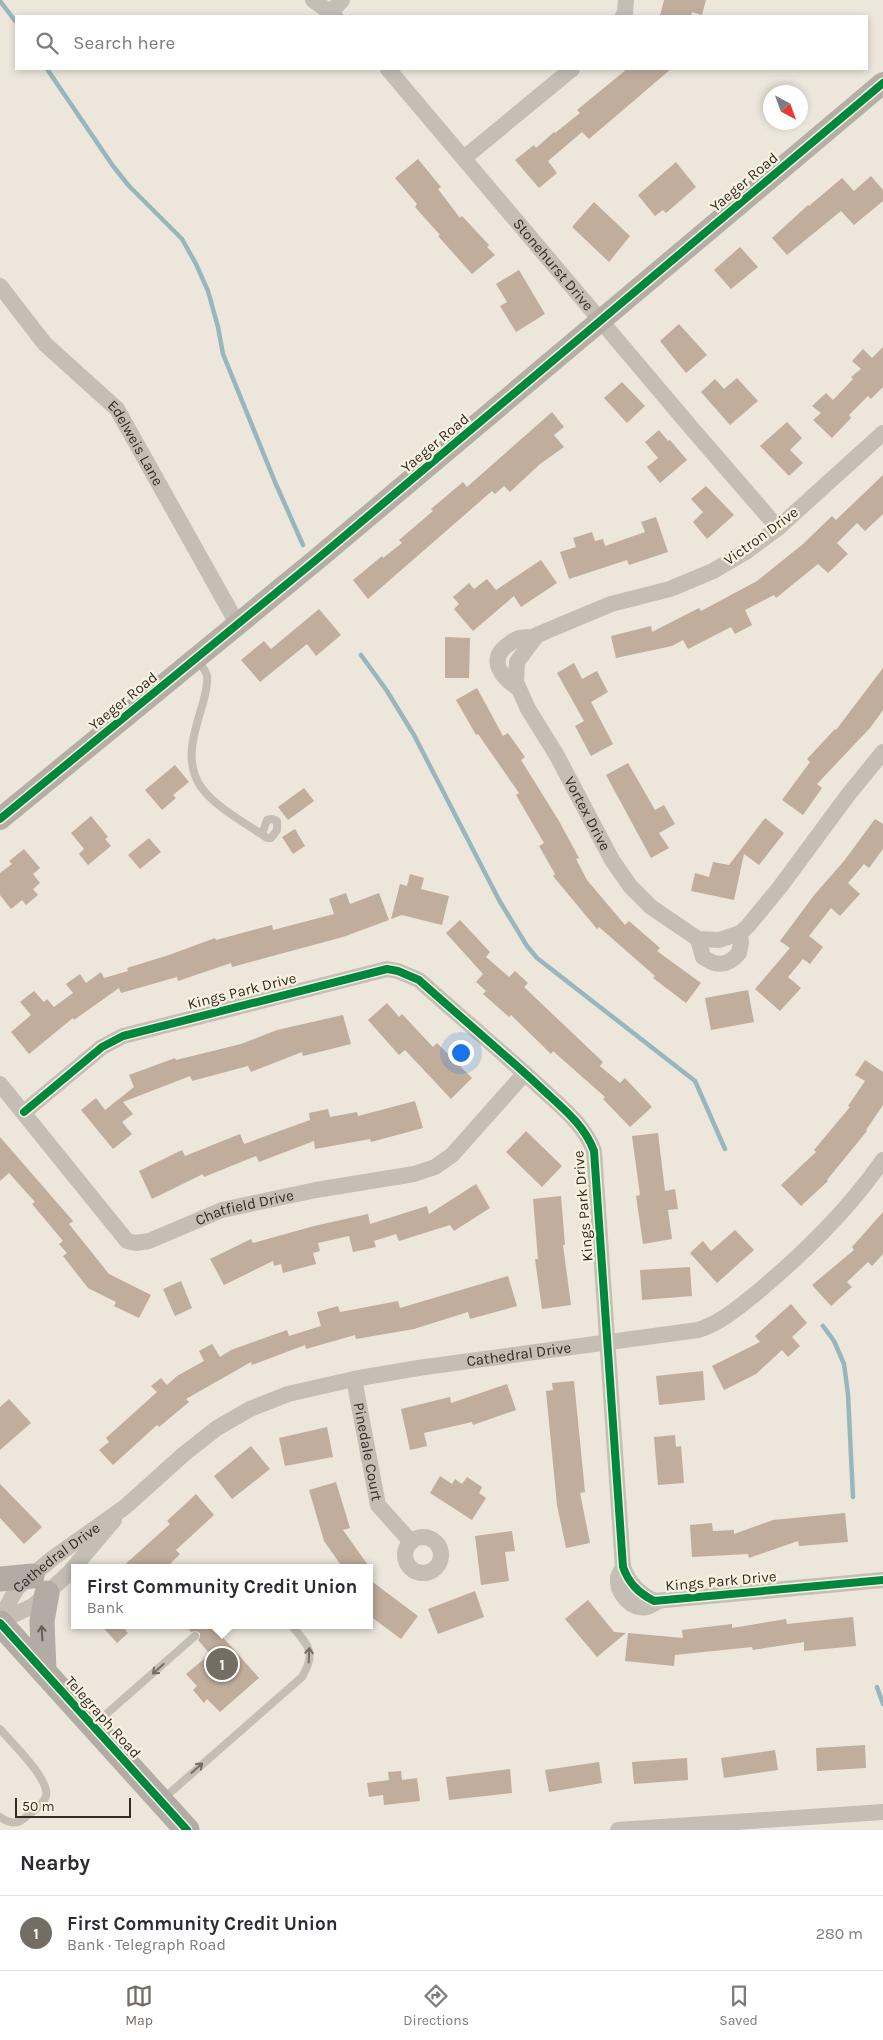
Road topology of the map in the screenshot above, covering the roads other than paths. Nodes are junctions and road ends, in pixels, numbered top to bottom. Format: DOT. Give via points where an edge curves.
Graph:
graph roads {
  1 [pos="313,0"];
  2 [pos="342,0"];
  3 [pos="626,0"];
  4 [pos="332,14"];
  5 [pos="624,15"];
  6 [pos="389,70"];
  7 [pos="571,70"];
  8 [pos="883,83"];
  9 [pos="464,158"];
  10 [pos="0,286"];
  11 [pos="602,320"];
  12 [pos="883,434"];
  13 [pos="778,528"];
  14 [pos="238,625"];
  15 [pos="536,637"];
  16 [pos="196,659"];
  17 [pos="517,662"];
  18 [pos="518,688"];
  19 [pos="883,752"];
  20 [pos="0,819"];
  21 [pos="262,834"];
  22 [pos="740,933"];
  23 [pos="698,939"];
  24 [pos="525,1073"];
  25 [pos="0,1084"];
  26 [pos="24,1112"];
  27 [pos="883,1160"];
  28 [pos="607,1342"];
  29 [pos="354,1379"];
  30 [pos="125,1507"];
  31 [pos="411,1542"];
  32 [pos="75,1564"];
  33 [pos="71,1566"];
  34 [pos="0,1579"];
  35 [pos="883,1580"];
  36 [pos="39,1584"];
  37 [pos="0,1621"];
  38 [pos="294,1629"];
  39 [pos="195,1636"];
  40 [pos="44,1672"];
  41 [pos="93,1726"];
  42 [pos="0,1729"];
  43 [pos="160,1801"];
  44 [pos="883,1812"];
  45 [pos="0,1817"];
  46 [pos="186,1830"];
  47 [pos="618,1830"];
  1 -- 4 [label="street"];
  2 -- 4 [label="street"];
  3 -- 5 [label="street"];
  6 -- 9 [label="street, Stonehurst Drive"];
  7 -- 9 [label="street"];
  8 -- 11 [label="street, Yaeger Road"];
  9 -- 11 [label="street, Stonehurst Drive"];
  10 -- 14 [label="street, Edelweis Lane" via="45,344 117,409"];
  11 -- 13 [label="street, Stonehurst Drive"];
  11 -- 14 [label="street, Yaeger Road"];
  12 -- 13 [label="street, Victron Drive"];
  13 -- 15 [label="street, Victron Drive" via="713,571 670,589 611,604"];
  14 -- 16 [label="street, Yaeger Road"];
  15 -- 17 [label="street, Victron Drive"];
  15 -- 18 [label="street, Victron Drive" via="518,639 502,648 497,661 506,681"];
  16 -- 20 [label="street, Yaeger Road"];
  16 -- 21 [label="lane" via="207,680 192,744 193,773 202,788 221,806"];
  17 -- 18 [label="street, Vortex Drive"];
  18 -- 23 [label="street, Vortex Drive" via="612,860 630,886 651,907"];
  19 -- 22 [label="street" via="780,887"];
  22 -- 23 [label="street" via="719,940"];
  22 -- 23 [label="street, Vortex Drive" via="740,953 726,964 717,965 703,957"];
  24 -- 26 [label="street, Kings Park Drive" via="419,980 387,969 123,1036 102,1047"];
  24 -- 26 [label="street, Chatfield Drive" via="452,1155 435,1168 222,1210 149,1242 127,1241"];
  24 -- 28 [label="street, Kings Park Drive" via="578,1123 589,1136 594,1151"];
  25 -- 26 [label="street, Chatfield Drive"];
  27 -- 28 [label="street, Cathedral Drive" via="834,1222 733,1312 698,1330"];
  28 -- 29 [label="street, Cathedral Drive"];
  28 -- 35 [label="street, Kings Park Drive" via="623,1568 640,1594 659,1601"];
  29 -- 30 [label="street, Cathedral Drive" via="288,1394 250,1409 217,1428"];
  29 -- 31 [label="street, Pinedale Court" via="378,1505"];
  30 -- 32 [label="street, Cathedral Drive"];
  30 -- 36 [label="street, Cathedral Drive" via="81,1536"];
  33 -- 36 [label="street, Cathedral Drive"];
  34 -- 36 [label="main road"];
  36 -- 37 [label="street, Cathedral Drive" via="33,1606"];
  36 -- 37 [label="street, Cathedral Drive" via="17,1588"];
  40 -- 36 [label="main road, one-way"];
  37 -- 40 [label="main road, Telegraph Road"];
  43 -- 38 [label="lane, one-way" via="302,1677 310,1654 308,1645"];
  39 -- 41 [label="lane, one-way"];
  40 -- 41 [label="main road, Telegraph Road"];
  41 -- 43 [label="main road, Telegraph Road"];
  42 -- 45 [label="lane" via="46,1788 42,1802 21,1822 14,1824"];
  43 -- 46 [label="main road, Telegraph Road"];
  44 -- 47 [label="street"];
}
